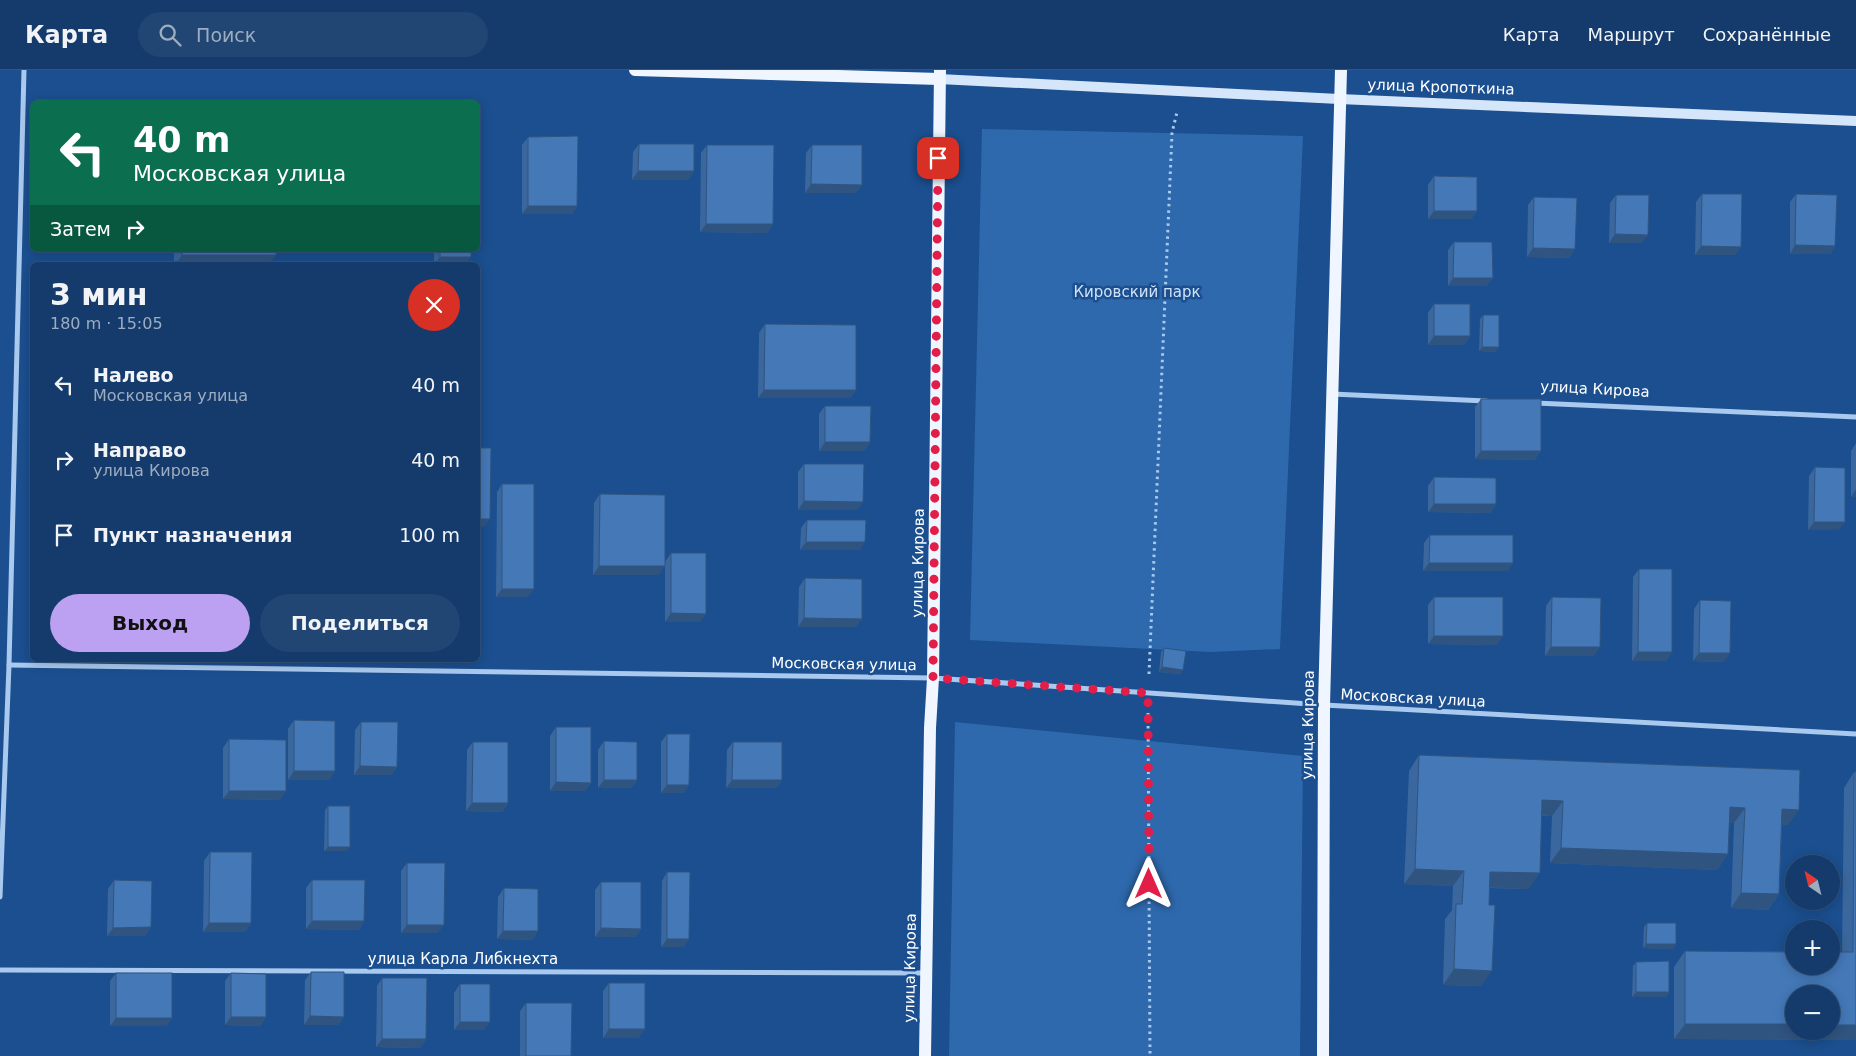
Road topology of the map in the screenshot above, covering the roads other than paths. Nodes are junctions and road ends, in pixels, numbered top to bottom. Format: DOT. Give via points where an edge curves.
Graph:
graph roads {
  1 [pos="24,70"];
  2 [pos="636,70"];
  3 [pos="1341,70"];
  4 [pos="940,74"];
  5 [pos="1339,99"];
  6 [pos="1856,121"];
  7 [pos="1332,394"];
  8 [pos="1490,401"];
  9 [pos="1530,402"];
  10 [pos="1856,417"];
  11 [pos="9,664"];
  12 [pos="933,678"];
  13 [pos="1324,706"];
  14 [pos="1856,734"];
  15 [pos="0,897"];
  16 [pos="0,970"];
  17 [pos="927,973"];
  18 [pos="925,1056"];
  19 [pos="1324,1056"];
  1 -- 11 [label="street"];
  2 -- 4 [label="main road, улица Кропоткина"];
  3 -- 5 [label="main road, улица Кирова"];
  4 -- 5 [label="main road, улица Кропоткина"];
  4 -- 12 [label="main road, улица Кирова"];
  5 -- 6 [label="main road, улица Кропоткина"];
  5 -- 7 [label="main road, улица Кирова"];
  7 -- 8 [label="street"];
  7 -- 13 [label="main road, улица Кирова"];
  9 -- 10 [label="street, улица Кирова"];
  11 -- 12 [label="street, Московская улица"];
  11 -- 15 [label="street"];
  12 -- 13 [label="street, Московская улица"];
  12 -- 17 [label="main road, улица Кирова"];
  13 -- 14 [label="street, Московская улица"];
  13 -- 19 [label="main road, улица Кирова"];
  16 -- 17 [label="street, улица Карла Либкнехта"];
  17 -- 18 [label="main road, улица Кирова"];
}
